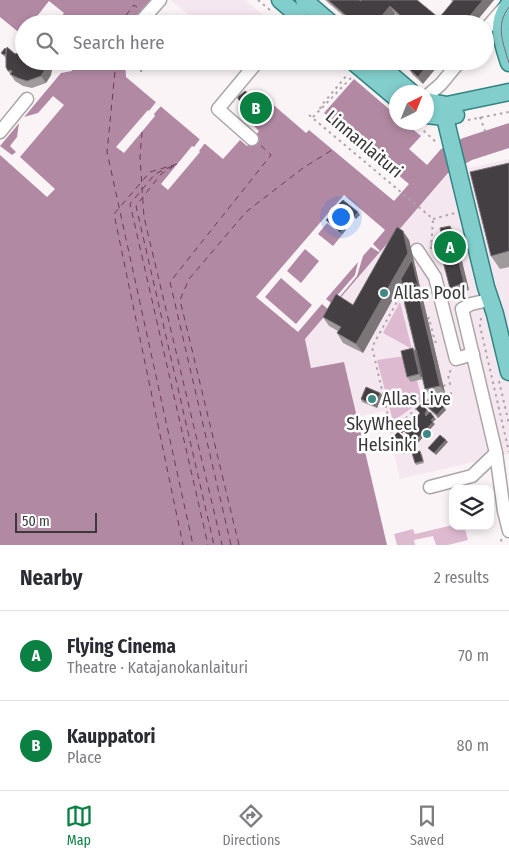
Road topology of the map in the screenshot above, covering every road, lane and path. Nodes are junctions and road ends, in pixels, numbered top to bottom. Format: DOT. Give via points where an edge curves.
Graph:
graph roads {
  1 [pos="160,0"];
  2 [pos="509,4"];
  3 [pos="297,9"];
  4 [pos="147,15"];
  5 [pos="311,15"];
  6 [pos="494,20"];
  7 [pos="509,63"];
  8 [pos="250,70"];
  9 [pos="352,70"];
  10 [pos="352,70"];
  11 [pos="354,70"];
  12 [pos="386,70"];
  13 [pos="452,70"];
  14 [pos="404,85"];
  15 [pos="434,91"];
  16 [pos="336,92"];
  17 [pos="509,92"];
  18 [pos="389,93"];
  19 [pos="340,95"];
  20 [pos="266,97"];
  21 [pos="27,99"];
  22 [pos="260,103"];
  23 [pos="509,103"];
  24 [pos="438,108"];
  25 [pos="320,109"];
  26 [pos="241,110"];
  27 [pos="509,112"];
  28 [pos="252,113"];
  29 [pos="309,114"];
  30 [pos="313,117"];
  31 [pos="480,117"];
  32 [pos="466,121"];
  33 [pos="425,130"];
  34 [pos="484,131"];
  35 [pos="0,132"];
  36 [pos="252,138"];
  37 [pos="445,144"];
  38 [pos="454,213"];
  39 [pos="433,219"];
  40 [pos="431,244"];
  41 [pos="444,248"];
  42 [pos="417,250"];
  43 [pos="431,250"];
  44 [pos="405,288"];
  45 [pos="402,292"];
  46 [pos="489,311"];
  47 [pos="427,319"];
  48 [pos="466,323"];
  49 [pos="412,331"];
  50 [pos="451,338"];
  51 [pos="473,354"];
  52 [pos="456,359"];
  53 [pos="509,372"];
  54 [pos="443,386"];
  55 [pos="452,393"];
  56 [pos="401,423"];
  57 [pos="392,433"];
  58 [pos="503,453"];
  59 [pos="430,487"];
  60 [pos="509,531"];
  1 -- 4 [label="street"];
  2 -- 6 [label="street"];
  2 -- 7 [label="main road" via="500,28"];
  3 -- 5 [label="main road"];
  8 -- 36 [label="street" via="218,109"];
  9 -- 16 [label="path"];
  10 -- 25 [label="path"];
  11 -- 18 [label="main road"];
  12 -- 14 [label="main road"];
  13 -- 15 [label="street"];
  16 -- 19 [label="path"];
  16 -- 25 [label="path"];
  17 -- 24 [label="main road"];
  20 -- 22 [label="path"];
  21 -- 35 [label="street"];
  23 -- 24 [label="main road"];
  24 -- 37 [label="main road"];
  25 -- 30 [label="path"];
  26 -- 28 [label="path" via="249,116"];
  27 -- 31 [label="path"];
  29 -- 30 [label="path, Linnanlaituri"];
  30 -- 39 [label="path, Linnanlaituri"];
  31 -- 32 [label="path"];
  31 -- 34 [label="path"];
  33 -- 37 [label="path"];
  37 -- 46 [label="main road" via="458,167 484,250"];
  38 -- 39 [label="path"];
  39 -- 40 [label="path"];
  40 -- 41 [label="path"];
  40 -- 43 [label="path"];
  42 -- 50 [label="street" via="435,277"];
  44 -- 45 [label="path"];
  45 -- 49 [label="path"];
  45 -- 57 [label="path" via="372,348"];
  46 -- 48 [label="path"];
  46 -- 48 [label="street" via="471,304 462,309"];
  46 -- 53 [label="main road"];
  46 -- 58 [label="path" via="480,326"];
  47 -- 50 [label="path" via="435,342"];
  48 -- 51 [label="street"];
  50 -- 52 [label="street"];
  51 -- 52 [label="street"];
  51 -- 58 [label="street"];
  52 -- 54 [label="path" via="448,375 450,384"];
  55 -- 56 [label="path" via="429,398"];
  58 -- 59 [label="street" via="472,476"];
  58 -- 60 [label="street" via="504,511"];
}
